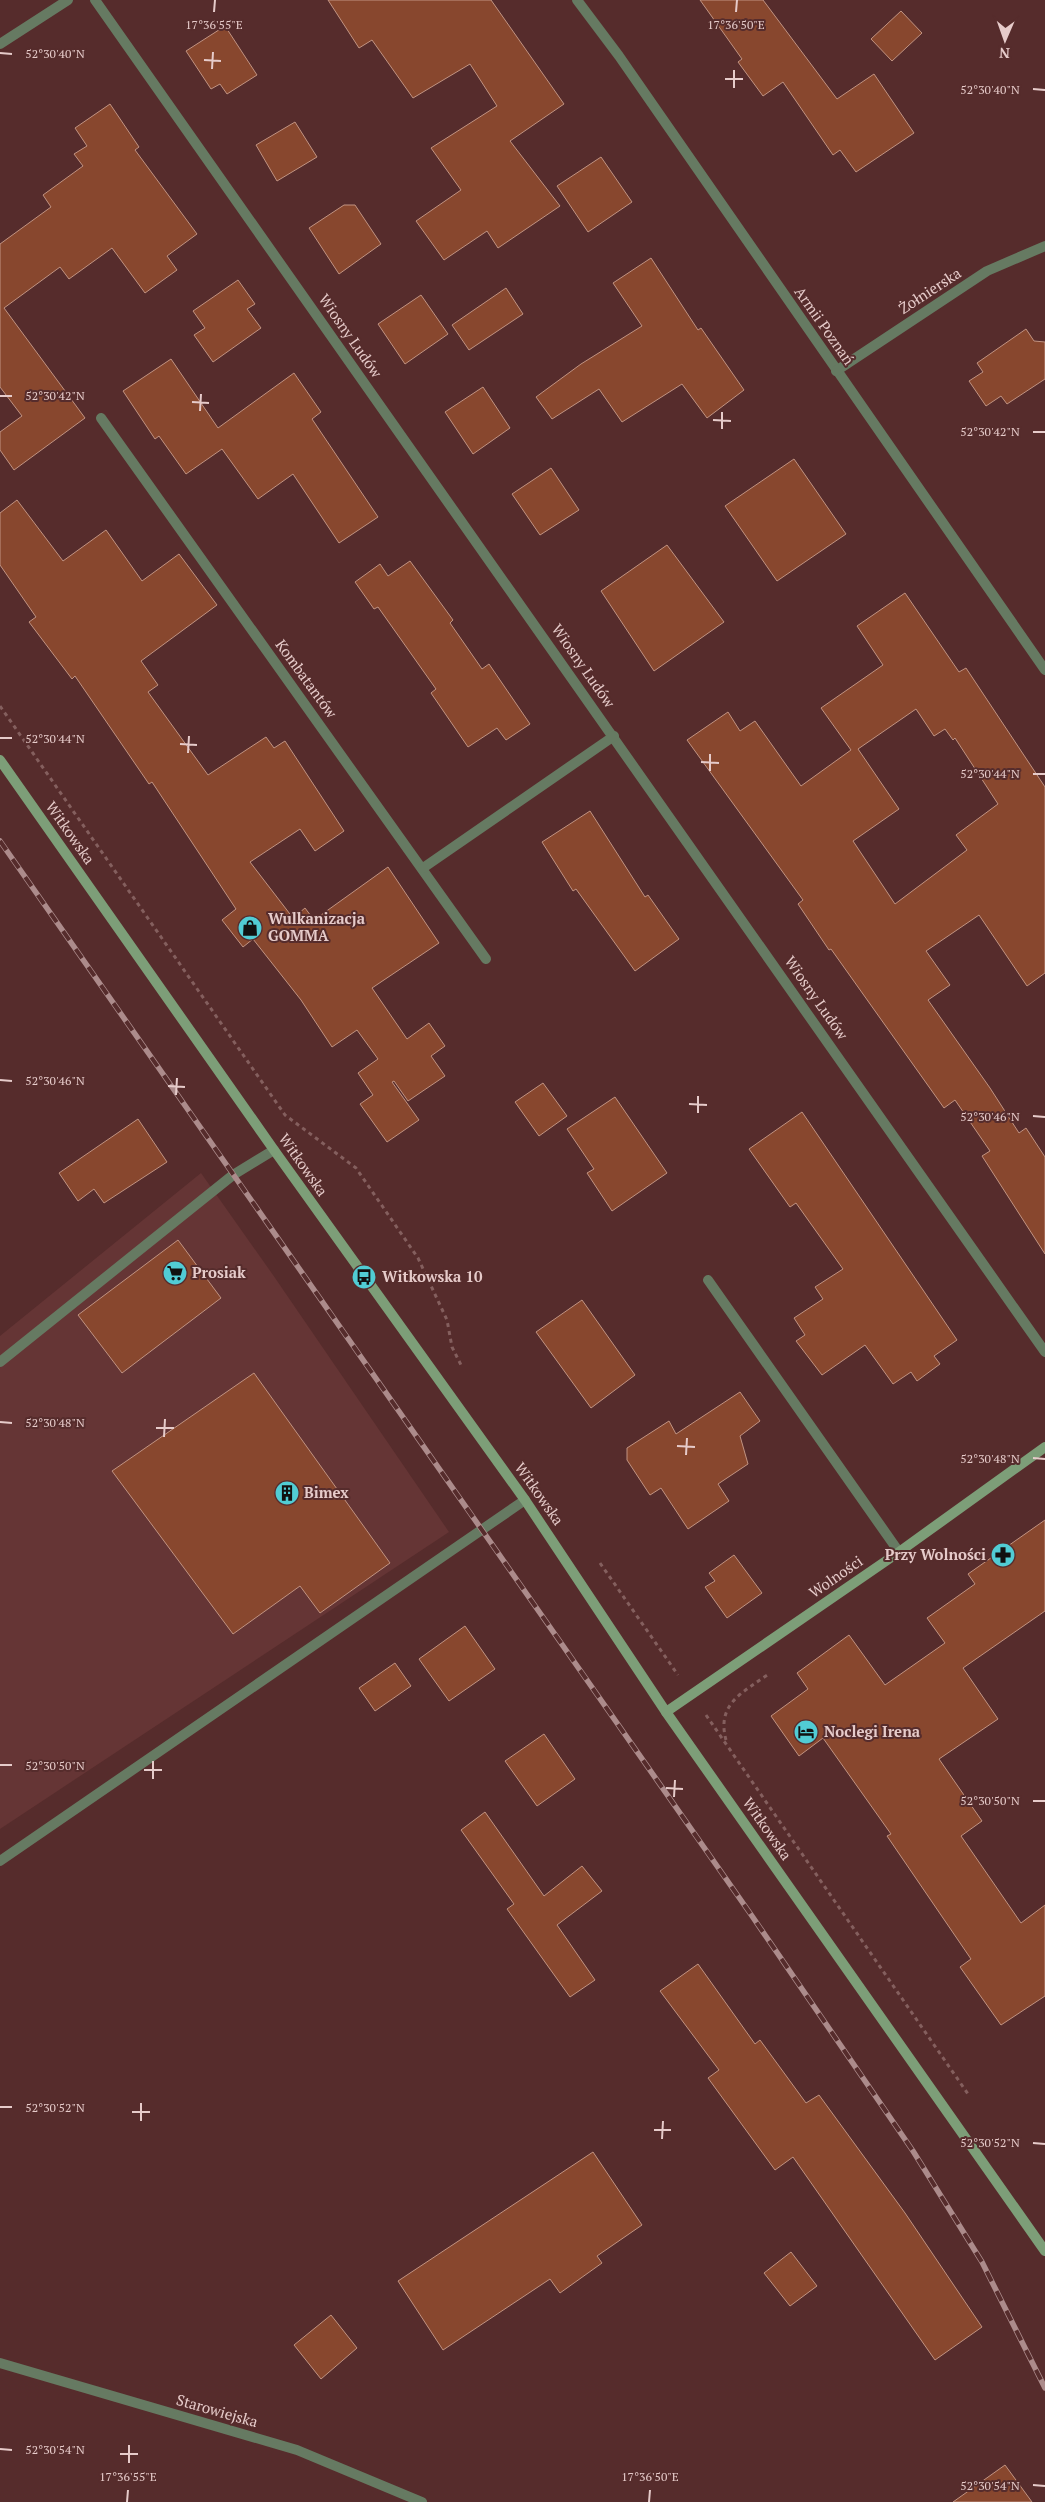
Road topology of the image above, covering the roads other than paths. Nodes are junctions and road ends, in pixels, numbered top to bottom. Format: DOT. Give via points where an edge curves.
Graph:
graph roads {
  1 [pos="68,0"];
  2 [pos="95,0"];
  3 [pos="577,0"];
  4 [pos="0,44"];
  5 [pos="1045,246"];
  6 [pos="836,371"];
  7 [pos="101,418"];
  8 [pos="1045,670"];
  9 [pos="614,736"];
  10 [pos="0,760"];
  11 [pos="423,868"];
  12 [pos="486,959"];
  13 [pos="274,1150"];
  14 [pos="708,1280"];
  15 [pos="1045,1352"];
  16 [pos="0,1362"];
  17 [pos="1045,1447"];
  18 [pos="525,1500"];
  19 [pos="899,1552"];
  20 [pos="666,1712"];
  21 [pos="0,1861"];
  22 [pos="1045,2251"];
  23 [pos="0,2363"];
  24 [pos="422,2502"];
  1 -- 4 [label="street"];
  2 -- 9 [label="street, Wiosny Ludów"];
  3 -- 6 [label="street, Armii Poznań"];
  5 -- 6 [label="street, Żołnierska" via="987,271"];
  6 -- 8 [label="street, Armii Poznań"];
  7 -- 11 [label="street, Kombatantów"];
  9 -- 11 [label="street"];
  9 -- 15 [label="street, Wiosny Ludów"];
  10 -- 13 [label="street, Witkowska"];
  11 -- 12 [label="street, Kombatantów"];
  13 -- 16 [label="street" via="233,1175"];
  13 -- 18 [label="street, Witkowska"];
  14 -- 19 [label="street"];
  17 -- 19 [label="street, Wolności"];
  18 -- 20 [label="street, Witkowska"];
  18 -- 21 [label="street"];
  19 -- 20 [label="street, Wolności"];
  20 -- 22 [label="street, Witkowska"];
  23 -- 24 [label="street, Starowiejska" via="297,2450"];
}
